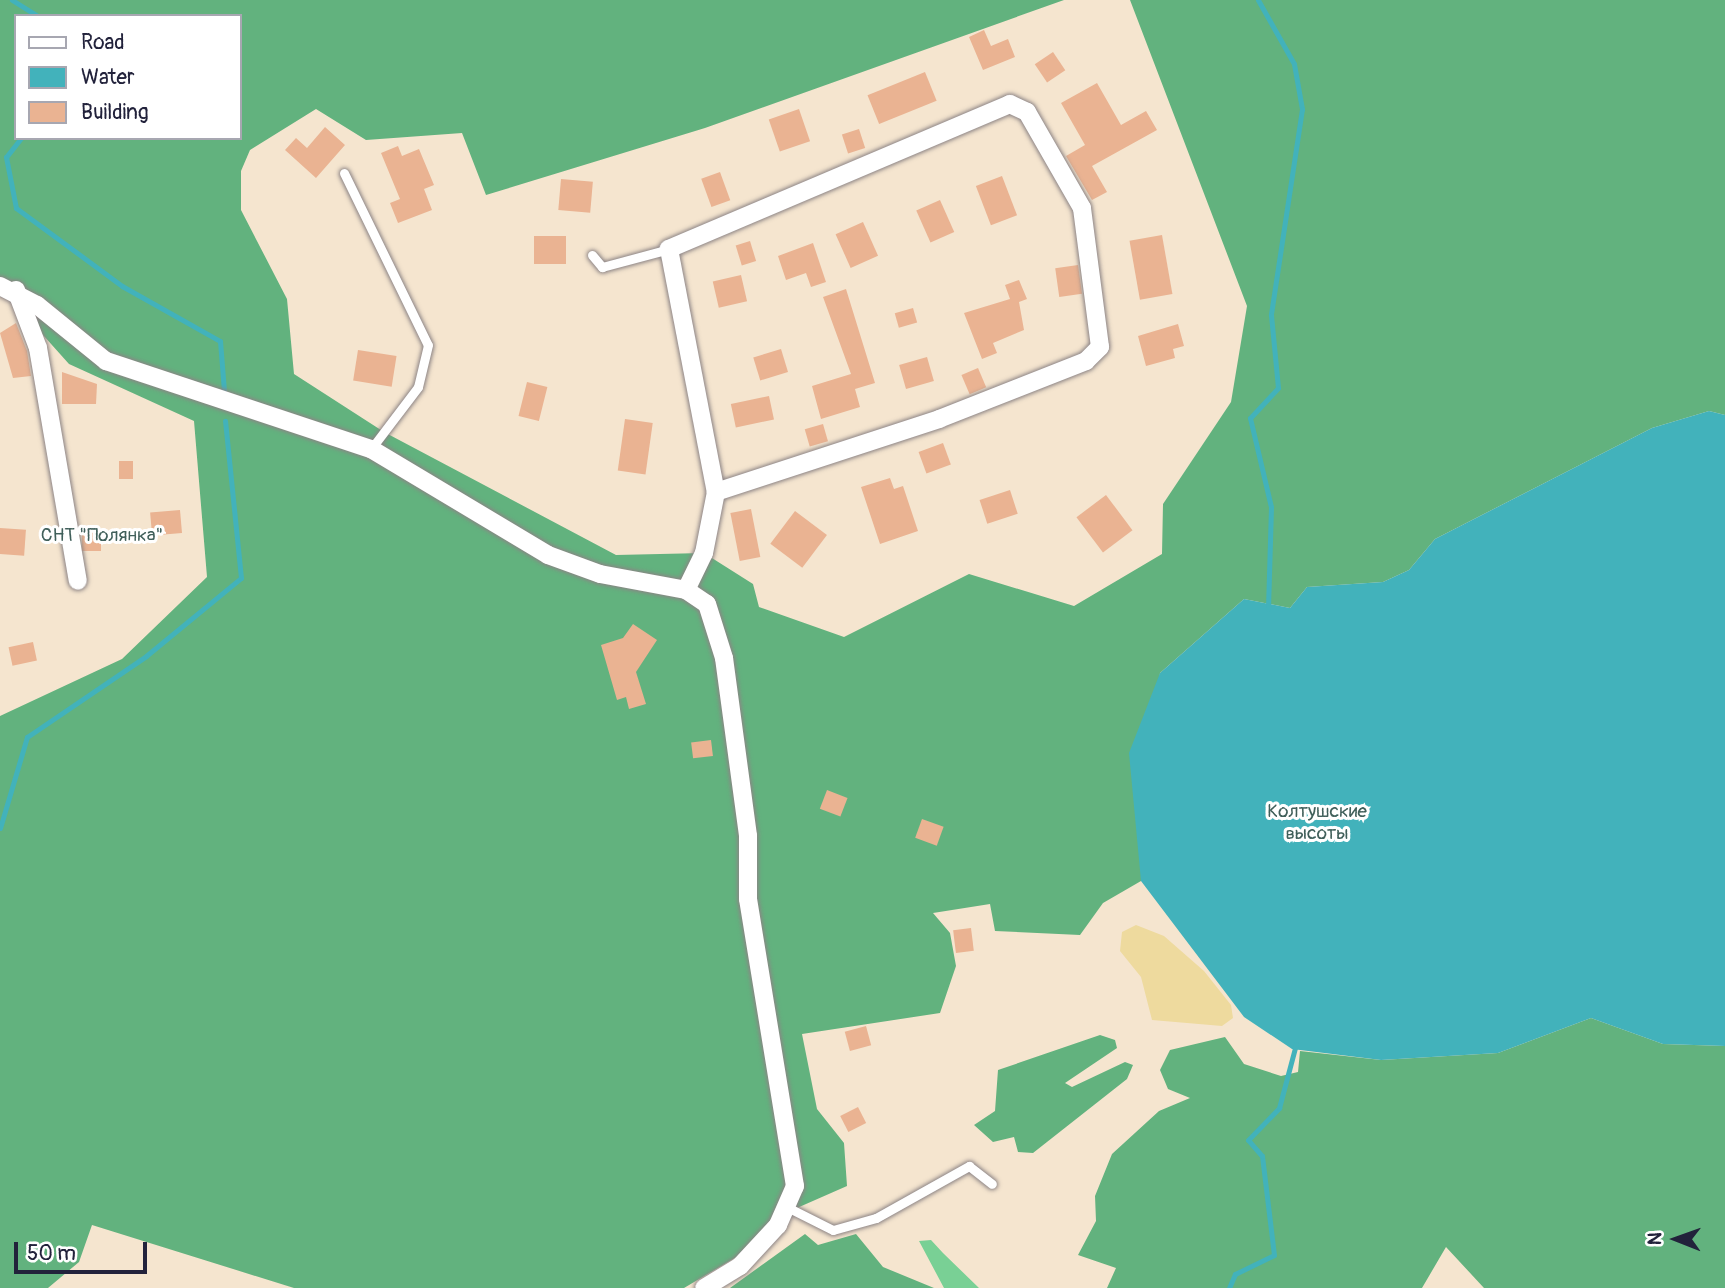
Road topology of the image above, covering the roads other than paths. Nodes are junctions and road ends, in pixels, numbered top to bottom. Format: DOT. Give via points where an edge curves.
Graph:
graph roads {
  1 [pos="344,173"];
  2 [pos="669,249"];
  3 [pos="592,255"];
  4 [pos="8,288"];
  5 [pos="371,449"];
  6 [pos="716,492"];
  7 [pos="78,581"];
  8 [pos="686,590"];
  9 [pos="992,1184"];
  10 [pos="789,1208"];
  11 [pos="704,1288"];
  1 -- 5 [label="lane" via="428,345 418,387"];
  2 -- 3 [label="lane" via="602,267"];
  2 -- 6 [label="street"];
  2 -- 6 [label="street" via="1010,104 1027,112 1082,208 1090,246 1100,347 1086,361 939,419"];
  4 -- 5 [label="street" via="106,361"];
  4 -- 7 [label="street" via="37,348"];
  5 -- 8 [label="street" via="548,555 600,574"];
  6 -- 8 [label="street" via="704,553"];
  8 -- 10 [label="street" via="707,604 724,658 748,836 748,899 791,1137 795,1186"];
  9 -- 10 [label="lane" via="969,1166 876,1218 833,1230"];
  10 -- 11 [label="street" via="740,1266"];
}
